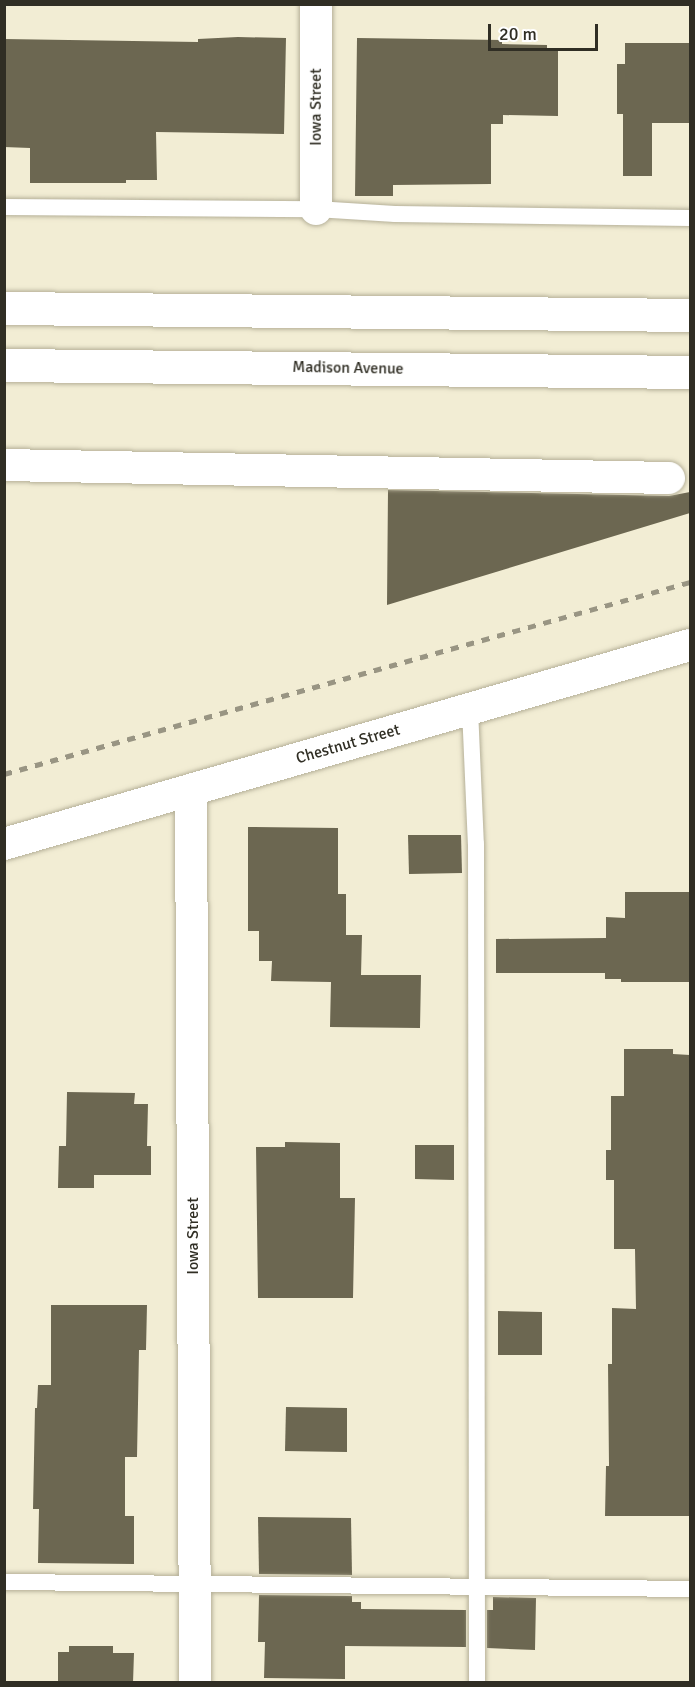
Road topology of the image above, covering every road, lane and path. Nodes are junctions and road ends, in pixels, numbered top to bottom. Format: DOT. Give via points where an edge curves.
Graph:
graph roads {
  1 [pos="316,4"];
  2 [pos="4,207"];
  3 [pos="316,209"];
  4 [pos="690,218"];
  5 [pos="4,308"];
  6 [pos="690,315"];
  7 [pos="4,365"];
  8 [pos="690,372"];
  9 [pos="4,465"];
  10 [pos="669,478"];
  11 [pos="690,645"];
  12 [pos="470,709"];
  13 [pos="191,790"];
  14 [pos="4,844"];
  15 [pos="4,1582"];
  16 [pos="194,1584"];
  17 [pos="477,1587"];
  18 [pos="690,1589"];
  19 [pos="195,1683"];
  20 [pos="477,1683"];
  1 -- 3 [label="street, Iowa Street"];
  2 -- 3 [label="lane"];
  3 -- 4 [label="lane" via="395,214"];
  5 -- 6 [label="main road"];
  7 -- 8 [label="main road, Madison Avenue"];
  9 -- 10 [label="street"];
  11 -- 12 [label="street, Chestnut Street"];
  12 -- 13 [label="street, Chestnut Street"];
  12 -- 17 [label="lane" via="476,844"];
  13 -- 14 [label="street, Chestnut Street"];
  13 -- 16 [label="street, Iowa Street"];
  15 -- 16 [label="lane"];
  16 -- 17 [label="lane"];
  16 -- 19 [label="street, Iowa Street"];
  17 -- 18 [label="lane"];
  17 -- 20 [label="lane"];
}
